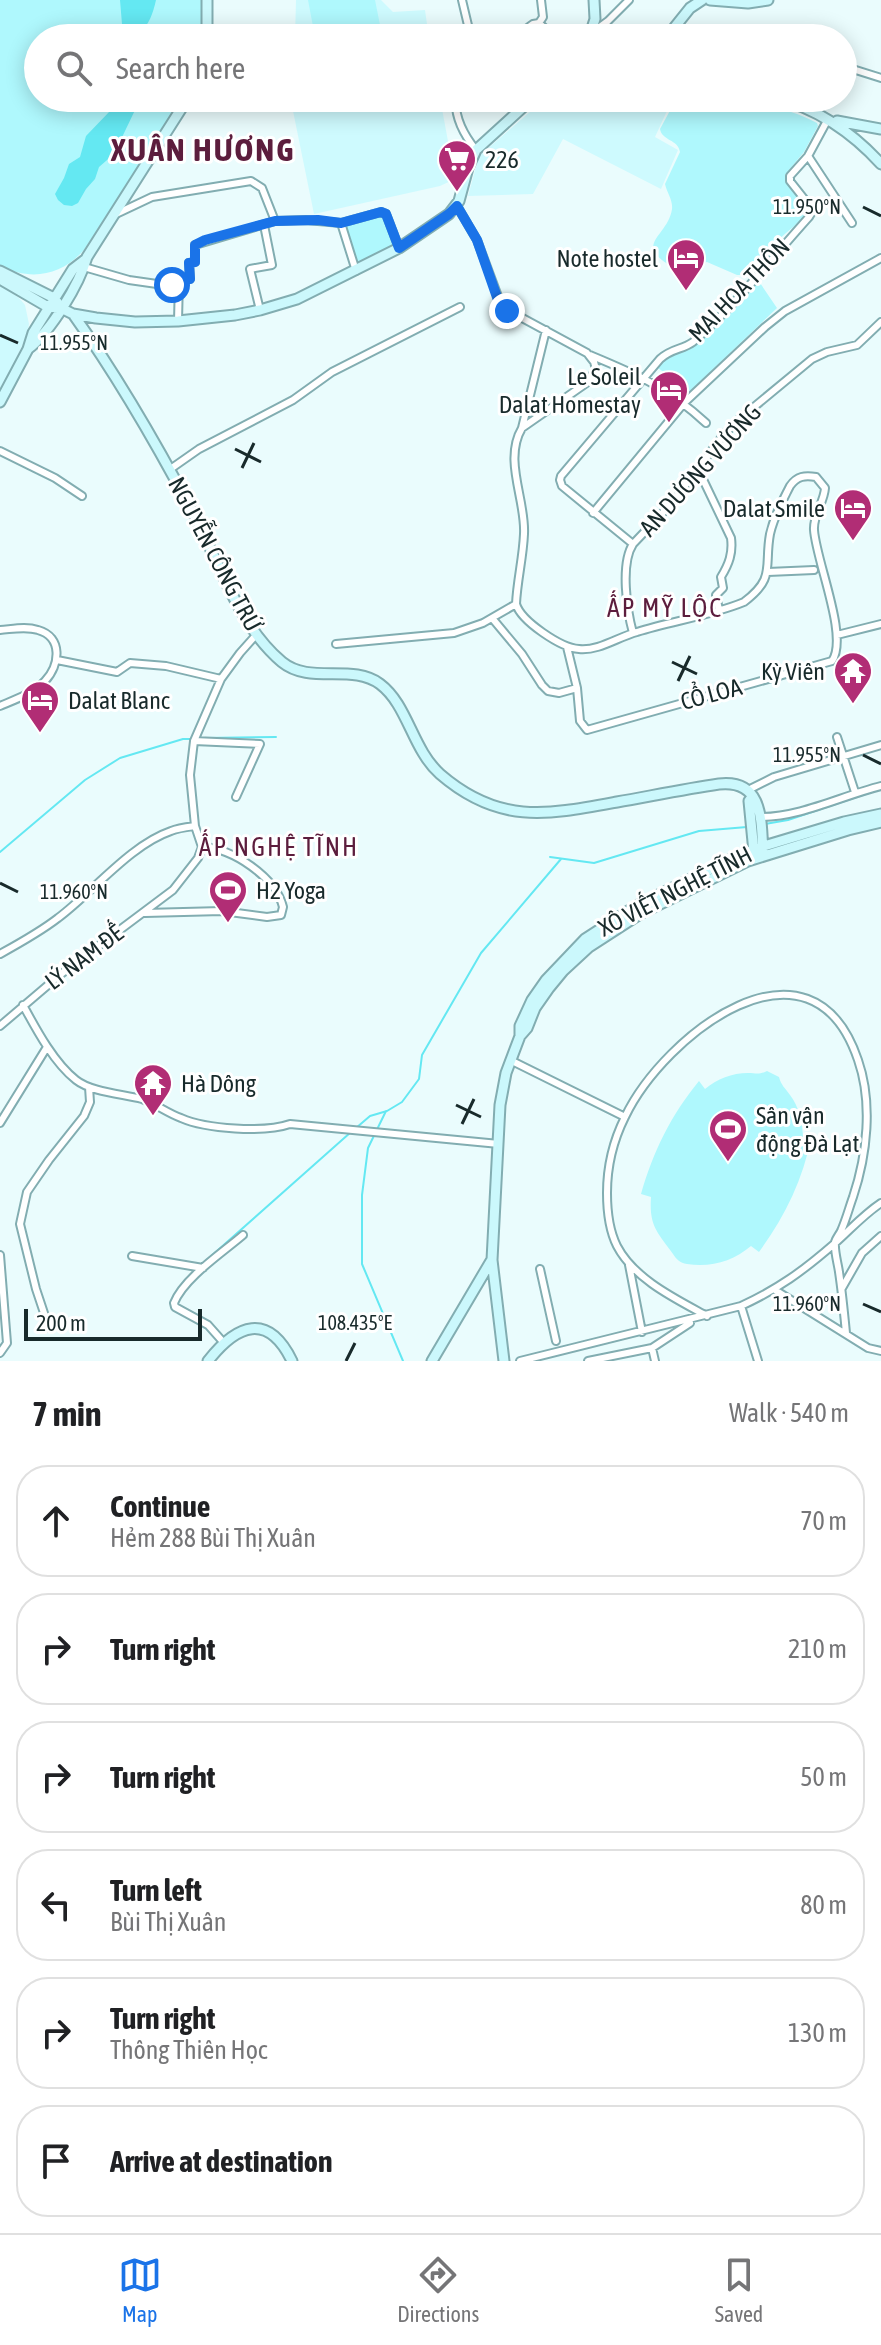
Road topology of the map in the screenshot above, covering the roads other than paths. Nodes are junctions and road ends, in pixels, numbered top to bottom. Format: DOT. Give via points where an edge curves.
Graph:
graph roads {
  1 [pos="207,0"];
  2 [pos="462,0"];
  3 [pos="541,0"];
  4 [pos="594,0"];
  5 [pos="629,0"];
  6 [pos="702,0"];
  7 [pos="710,0"];
  8 [pos="768,0"];
  9 [pos="539,23"];
  10 [pos="207,24"];
  11 [pos="468,24"];
  12 [pos="533,24"];
  13 [pos="594,24"];
  14 [pos="604,24"];
  15 [pos="677,24"];
  16 [pos="857,70"];
  17 [pos="881,78"];
  18 [pos="179,112"];
  19 [pos="457,112"];
  20 [pos="518,112"];
  21 [pos="812,112"];
  22 [pos="828,119"];
  23 [pos="881,129"];
  24 [pos="476,150"];
  25 [pos="808,156"];
  26 [pos="881,164"];
  27 [pos="457,206"];
  28 [pos="116,214"];
  29 [pos="275,221"];
  30 [pos="341,223"];
  31 [pos="852,223"];
  32 [pos="264,225"];
  33 [pos="399,248"];
  34 [pos="881,258"];
  35 [pos="86,262"];
  36 [pos="0,271"];
  37 [pos="356,271"];
  38 [pos="0,279"];
  39 [pos="178,287"];
  40 [pos="54,298"];
  41 [pos="48,307"];
  42 [pos="460,307"];
  43 [pos="61,308"];
  44 [pos="260,310"];
  45 [pos="73,314"];
  46 [pos="178,321"];
  47 [pos="881,322"];
  48 [pos="546,330"];
  49 [pos="28,349"];
  50 [pos="587,353"];
  51 [pos="645,378"];
  52 [pos="0,402"];
  53 [pos="684,403"];
  54 [pos="706,423"];
  55 [pos="522,428"];
  56 [pos="0,451"];
  57 [pos="698,469"];
  58 [pos="169,470"];
  59 [pos="82,496"];
  60 [pos="593,513"];
  61 [pos="633,544"];
  62 [pos="814,570"];
  63 [pos="768,572"];
  64 [pos="516,604"];
  65 [pos="719,610"];
  66 [pos="492,618"];
  67 [pos="881,624"];
  68 [pos="0,630"];
  69 [pos="633,633"];
  70 [pos="257,634"];
  71 [pos="837,635"];
  72 [pos="336,644"];
  73 [pos="567,647"];
  74 [pos="57,660"];
  75 [pos="221,679"];
  76 [pos="577,688"];
  77 [pos="0,706"];
  78 [pos="837,737"];
  79 [pos="194,741"];
  80 [pos="881,745"];
  81 [pos="844,756"];
  82 [pos="881,786"];
  83 [pos="855,792"];
  84 [pos="750,794"];
  85 [pos="236,797"];
  86 [pos="881,814"];
  87 [pos="756,817"];
  88 [pos="881,822"];
  89 [pos="195,826"];
  90 [pos="202,847"];
  91 [pos="758,853"];
  92 [pos="143,913"];
  93 [pos="0,954"];
  94 [pos="23,1005"];
  95 [pos="0,1026"];
  96 [pos="47,1047"];
  97 [pos="510,1060"];
  98 [pos="89,1087"];
  99 [pos="625,1117"];
  100 [pos="0,1123"];
  101 [pos="499,1144"];
  102 [pos="881,1203"];
  103 [pos="243,1235"];
  104 [pos="881,1236"];
  105 [pos="873,1242"];
  106 [pos="835,1243"];
  107 [pos="881,1249"];
  108 [pos="0,1255"];
  109 [pos="132,1256"];
  110 [pos="492,1260"];
  111 [pos="628,1261"];
  112 [pos="203,1268"];
  113 [pos="540,1269"];
  114 [pos="842,1288"];
  115 [pos="775,1290"];
  116 [pos="741,1306"];
  117 [pos="707,1316"];
  118 [pos="697,1319"];
  119 [pos="49,1328"];
  120 [pos="642,1332"];
  121 [pos="846,1333"];
  122 [pos="556,1341"];
  123 [pos="224,1343"];
  124 [pos="652,1348"];
  125 [pos="881,1351"];
  126 [pos="0,1353"];
  127 [pos="208,1361"];
  128 [pos="292,1361"];
  129 [pos="432,1361"];
  130 [pos="504,1361"];
  131 [pos="520,1361"];
  132 [pos="588,1361"];
  133 [pos="655,1361"];
  134 [pos="758,1361"];
  1 -- 10 [label="main road"];
  2 -- 11 [label="street"];
  3 -- 9 [label="street"];
  4 -- 13 [label="main road"];
  5 -- 14 [label="street"];
  6 -- 15 [label="main road"];
  7 -- 8 [label="main road"];
  9 -- 12 [label="street"];
  16 -- 17 [label="street"];
  18 -- 28 [label="main road"];
  19 -- 24 [label="street"];
  20 -- 24 [label="main road"];
  21 -- 22 [label="main road"];
  22 -- 23 [label="main road"];
  22 -- 25 [label="street, MAI HOA THÔN"];
  22 -- 26 [label="main road"];
  24 -- 27 [label="main road"];
  25 -- 31 [label="street"];
  25 -- 51 [label="street, MAI HOA THÔN" via="790,181 809,205 809,217 708,327 690,344 668,351"];
  27 -- 33 [label="main road"];
  27 -- 48 [label="street" via="477,240 502,307"];
  28 -- 29 [label="street" via="152,197 251,181 262,188"];
  28 -- 35 [label="main road"];
  29 -- 30 [label="street"];
  29 -- 32 [label="street"];
  30 -- 33 [label="street" via="386,214"];
  30 -- 37 [label="street"];
  32 -- 39 [label="street" via="195,245 190,279 179,280"];
  32 -- 44 [label="street" via="272,265 250,269"];
  33 -- 37 [label="main road"];
  34 -- 53 [label="street" via="785,311"];
  35 -- 39 [label="street" via="129,280"];
  35 -- 40 [label="main road" via="73,269"];
  35 -- 43 [label="main road"];
  36 -- 40 [label="main road"];
  37 -- 44 [label="main road"];
  38 -- 41 [label="main road"];
  39 -- 46 [label="street"];
  40 -- 41 [label="main road"];
  40 -- 43 [label="main road"];
  41 -- 43 [label="main road"];
  41 -- 49 [label="main road"];
  42 -- 58 [label="street" via="341,367"];
  43 -- 45 [label="main road"];
  43 -- 49 [label="main road"];
  44 -- 46 [label="main road"];
  45 -- 46 [label="main road"];
  45 -- 58 [label="main road, NGUYỄN CÔNG TRỨ" via="123,387"];
  47 -- 57 [label="street, AN DƯƠNG VƯƠNG" via="857,345 819,355 769,393 721,438"];
  48 -- 50 [label="street"];
  48 -- 55 [label="street"];
  49 -- 52 [label="main road"];
  50 -- 51 [label="street"];
  50 -- 55 [label="street" via="595,365 591,379"];
  51 -- 53 [label="street"];
  51 -- 60 [label="street, MAI HOA THÔN" via="561,476 562,486"];
  53 -- 54 [label="street"];
  53 -- 60 [label="street"];
  55 -- 64 [label="street" via="515,457 524,526"];
  56 -- 59 [label="street"];
  57 -- 61 [label="street, AN DƯƠNG VƯƠNG"];
  57 -- 65 [label="street" via="731,538 723,588 716,595"];
  58 -- 70 [label="main road, NGUYỄN CÔNG TRỨ"];
  60 -- 61 [label="street, MAI HOA THÔN"];
  61 -- 69 [label="street, AN DƯƠNG VƯƠNG" via="626,566"];
  62 -- 63 [label="street"];
  63 -- 65 [label="street" via="757,593"];
  63 -- 71 [label="street" via="770,535 780,505 794,480 816,477 825,488 814,533"];
  64 -- 66 [label="street"];
  64 -- 73 [label="street" via="526,619"];
  65 -- 69 [label="street"];
  66 -- 72 [label="street" via="454,633"];
  66 -- 76 [label="street" via="548,691"];
  67 -- 71 [label="street"];
  68 -- 74 [label="street" via="43,632 55,642"];
  69 -- 73 [label="street" via="593,648"];
  70 -- 75 [label="street"];
  70 -- 84 [label="main road, NGUYỄN CÔNG TRỨ" via="290,668 362,677 381,685 433,767 464,791 500,808 547,814 719,784 737,784"];
  71 -- 76 [label="street, CỔ LOA" via="837,653 829,662 593,729 582,726"];
  73 -- 76 [label="street, CỔ LOA"];
  74 -- 75 [label="street" via="117,672 130,663 166,666"];
  74 -- 77 [label="street" via="42,684"];
  75 -- 79 [label="street"];
  78 -- 81 [label="street"];
  79 -- 85 [label="street" via="260,744"];
  79 -- 89 [label="street" via="190,775"];
  80 -- 81 [label="street"];
  81 -- 83 [label="street"];
  81 -- 84 [label="street" via="774,777"];
  82 -- 83 [label="street"];
  83 -- 87 [label="street" via="796,812"];
  84 -- 87 [label="main road" via="756,801"];
  86 -- 91 [label="main road, XÔ VIẾT NGHỆ TĨNH"];
  87 -- 91 [label="main road"];
  88 -- 91 [label="main road, XÔ VIẾT NGHỆ TĨNH"];
  89 -- 90 [label="street"];
  89 -- 93 [label="street" via="169,831 144,846 58,918"];
  90 -- 92 [label="street, LÝ NAM ĐẾ" via="173,890"];
  90 -- 92 [label="street" via="232,854 258,872 275,888 281,915"];
  91 -- 97 [label="main road, XÔ VIẾT NGHỆ TĨNH" via="636,906 585,939 539,990"];
  92 -- 94 [label="street, LÝ NAM ĐẾ"];
  94 -- 95 [label="street, LÝ NAM ĐẾ"];
  94 -- 96 [label="street"];
  96 -- 98 [label="street" via="76,1081"];
  96 -- 100 [label="street"];
  97 -- 99 [label="street"];
  97 -- 101 [label="main road, XÔ VIẾT NGHỆ TĨNH" via="500,1105"];
  98 -- 101 [label="street" via="140,1099 210,1127 290,1124"];
  98 -- 119 [label="street" via="84,1116 27,1192 20,1224"];
  99 -- 106 [label="street" via="675,1049 715,1017 740,1004 787,994 820,1005 845,1029 859,1061 866,1100 866,1141"];
  99 -- 111 [label="street" via="613,1146 607,1214"];
  101 -- 110 [label="main road, XÔ VIẾT NGHỆ TĨNH"];
  102 -- 106 [label="street"];
  103 -- 112 [label="street"];
  104 -- 105 [label="street"];
  105 -- 107 [label="street"];
  105 -- 114 [label="street"];
  106 -- 114 [label="street"];
  106 -- 115 [label="street"];
  108 -- 126 [label="street" via="7,1343"];
  109 -- 112 [label="street"];
  110 -- 129 [label="main road"];
  110 -- 130 [label="main road, XÔ VIẾT NGHỆ TĨNH"];
  111 -- 117 [label="street"];
  111 -- 120 [label="street"];
  112 -- 123 [label="street" via="180,1292 175,1307 208,1325"];
  113 -- 122 [label="street"];
  114 -- 121 [label="street"];
  115 -- 116 [label="street"];
  115 -- 121 [label="street"];
  116 -- 117 [label="street"];
  116 -- 134 [label="street"];
  117 -- 118 [label="street"];
  118 -- 120 [label="street"];
  118 -- 124 [label="street"];
  120 -- 131 [label="street"];
  121 -- 125 [label="street"];
  123 -- 127 [label="main road"];
  123 -- 128 [label="main road" via="243,1330 261,1328 282,1342"];
  124 -- 132 [label="street"];
  124 -- 133 [label="street"];
}
